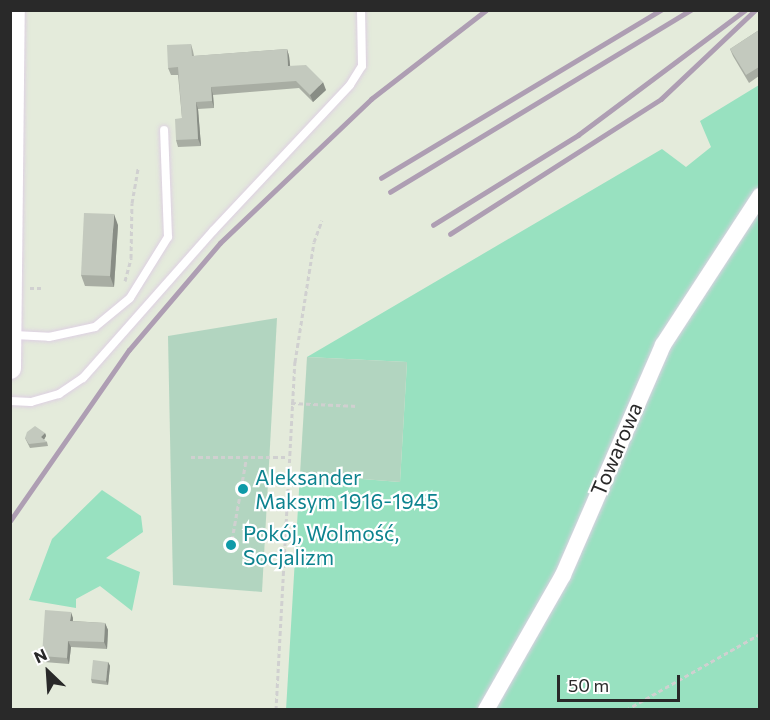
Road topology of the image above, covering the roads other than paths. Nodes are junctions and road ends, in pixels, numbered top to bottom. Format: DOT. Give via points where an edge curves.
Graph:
graph roads {
  1 [pos="14,10"];
  2 [pos="361,10"];
  3 [pos="13,72"];
  4 [pos="164,130"];
  5 [pos="759,196"];
  6 [pos="14,335"];
  7 [pos="10,368"];
  8 [pos="10,401"];
  9 [pos="486,710"];
  1 -- 3 [label="main road"];
  2 -- 8 [label="lane" via="362,66 343,93 213,231 83,378 59,394 31,402"];
  3 -- 6 [label="main road"];
  4 -- 6 [label="lane" via="168,237 126,301 95,327 49,338"];
  5 -- 9 [label="street, Towarowa" via="663,345 563,575"];
  6 -- 7 [label="main road"];
}
